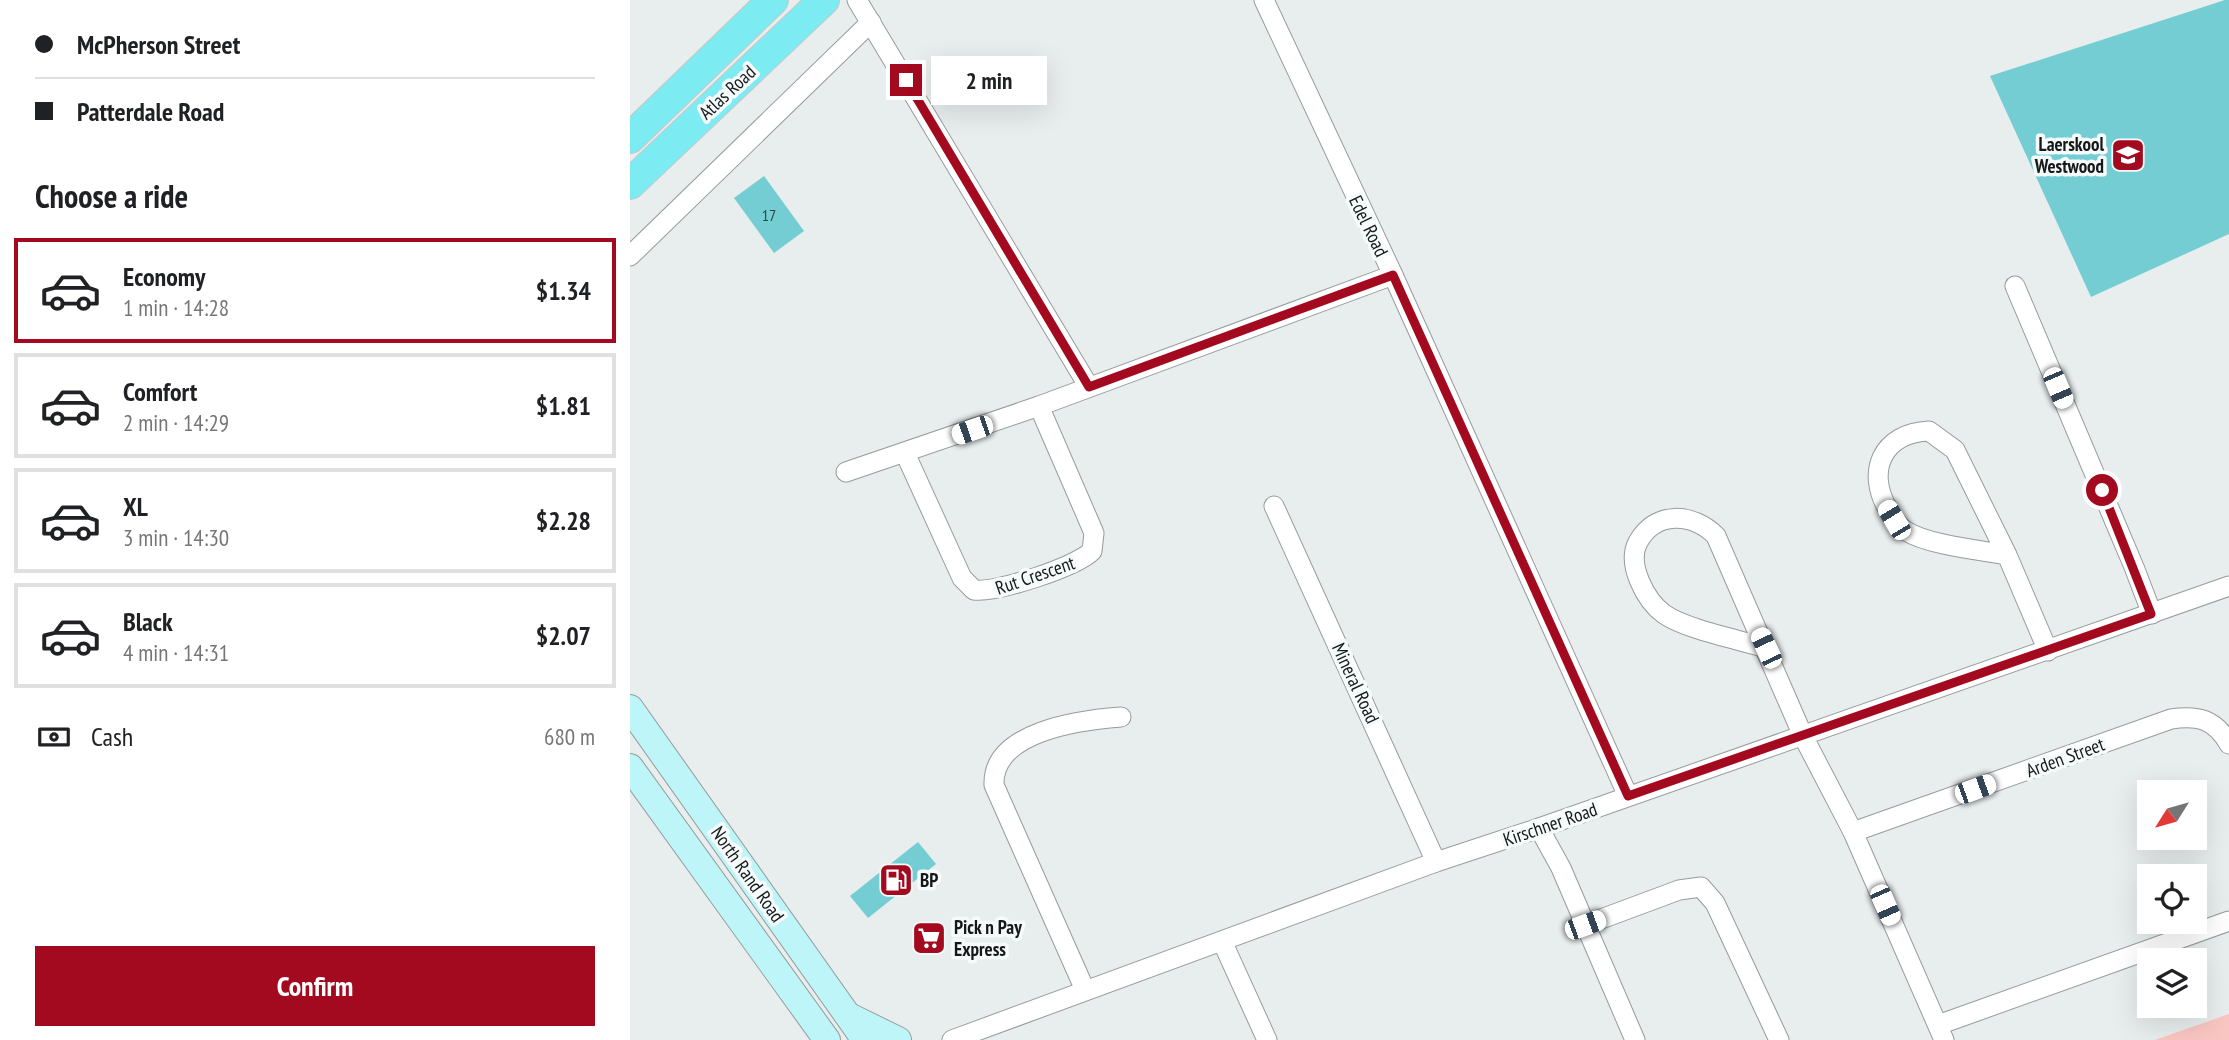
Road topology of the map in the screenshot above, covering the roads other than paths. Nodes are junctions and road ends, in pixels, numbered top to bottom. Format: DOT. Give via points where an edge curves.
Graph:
graph roads {
  1 [pos="773,0"];
  2 [pos="824,0"];
  3 [pos="857,0"];
  4 [pos="1264,0"];
  5 [pos="871,22"];
  6 [pos="630,138"];
  7 [pos="630,184"];
  8 [pos="630,256"];
  9 [pos="1393,275"];
  10 [pos="2015,286"];
  11 [pos="1089,387"];
  12 [pos="1040,406"];
  13 [pos="905,453"];
  14 [pos="846,472"];
  15 [pos="1274,506"];
  16 [pos="2007,555"];
  17 [pos="2229,586"];
  18 [pos="2151,614"];
  19 [pos="1766,648"];
  20 [pos="2048,650"];
  21 [pos="630,708"];
  22 [pos="1121,717"];
  23 [pos="1803,736"];
  24 [pos="2229,744"];
  25 [pos="630,767"];
  26 [pos="630,787"];
  27 [pos="1628,796"];
  28 [pos="1539,828"];
  29 [pos="1853,832"];
  30 [pos="1436,862"];
  31 [pos="708,876"];
  32 [pos="2229,922"];
  33 [pos="1585,925"];
  34 [pos="1222,941"];
  35 [pos="1085,990"];
  36 [pos="846,1015"];
  37 [pos="1941,1033"];
  38 [pos="827,1040"];
  39 [pos="865,1040"];
  40 [pos="898,1040"];
  41 [pos="952,1040"];
  42 [pos="1267,1040"];
  43 [pos="1635,1040"];
  44 [pos="1779,1040"];
  1 -- 6 [label="main road, Atlas Road"];
  2 -- 7 [label="main road, Atlas Road"];
  3 -- 5 [label="street"];
  4 -- 9 [label="street, Edel Road"];
  5 -- 8 [label="street"];
  5 -- 11 [label="street"];
  9 -- 11 [label="street"];
  9 -- 27 [label="street, Edel Road"];
  10 -- 18 [label="street"];
  11 -- 12 [label="street"];
  12 -- 13 [label="street"];
  12 -- 13 [label="street, Rut Crescent" via="1094,533 1092,551 1075,563 996,589 974,590 962,578"];
  13 -- 14 [label="street"];
  15 -- 30 [label="street, Mineral Road"];
  16 -- 16 [label="street" via="1955,450 1929,431 1903,435 1883,454 1878,484 1884,504 1905,531"];
  16 -- 20 [label="street"];
  17 -- 18 [label="street, Kirschner Road"];
  18 -- 20 [label="street, Kirschner Road"];
  19 -- 19 [label="street" via="1716,536 1704,524 1674,518 1659,524 1637,544 1635,562 1652,604 1666,616"];
  19 -- 23 [label="street"];
  20 -- 23 [label="street, Kirschner Road"];
  21 -- 36 [label="main road, North Rand Road"];
  22 -- 35 [label="street" via="1080,720 1030,738 1005,752 993,771 994,785"];
  23 -- 27 [label="street, Kirschner Road"];
  23 -- 29 [label="street"];
  24 -- 29 [label="street, Arden Street" via="2213,723 2199,717 2171,719"];
  25 -- 31 [label="main road, North Rand Road"];
  26 -- 31 [label="main road"];
  27 -- 28 [label="street, Kirschner Road"];
  28 -- 30 [label="street, Kirschner Road"];
  28 -- 33 [label="street"];
  29 -- 37 [label="street"];
  30 -- 34 [label="street, Kirschner Road"];
  31 -- 38 [label="main road, North Rand Road"];
  32 -- 37 [label="street"];
  33 -- 43 [label="street"];
  33 -- 44 [label="street" via="1679,890 1700,887 1716,903"];
  34 -- 35 [label="street, Kirschner Road"];
  34 -- 42 [label="street"];
  35 -- 41 [label="street, Kirschner Road"];
  36 -- 39 [label="main road, North Rand Road"];
  36 -- 40 [label="main road"];
}
